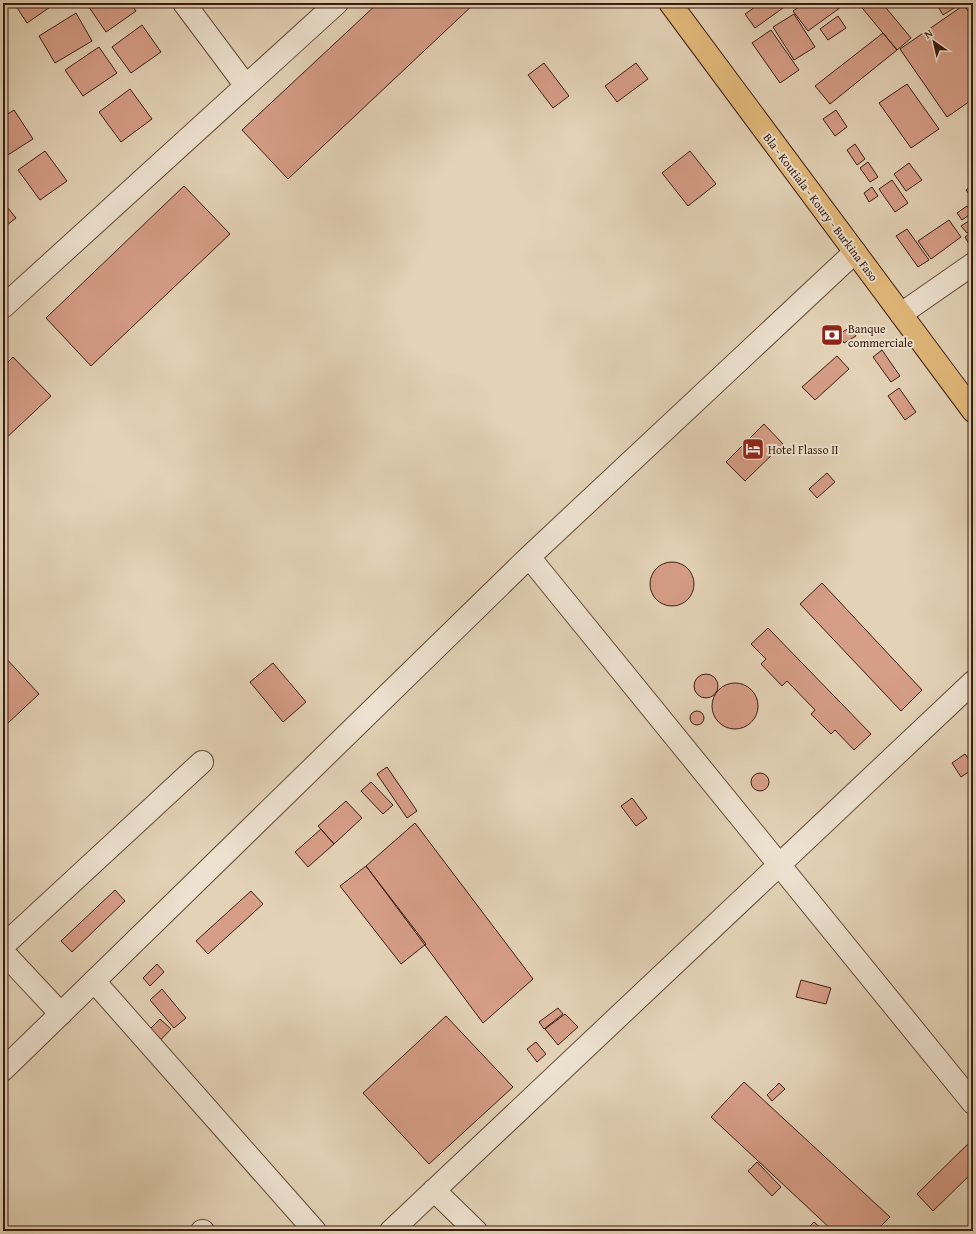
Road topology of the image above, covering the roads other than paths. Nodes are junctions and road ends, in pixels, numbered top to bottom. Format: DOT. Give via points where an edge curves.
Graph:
graph roads {
  1 [pos="184,3"];
  2 [pos="337,3"];
  3 [pos="670,3"];
  4 [pos="246,86"];
  5 [pos="855,252"];
  6 [pos="973,264"];
  7 [pos="3,307"];
  8 [pos="901,314"];
  9 [pos="973,411"];
  10 [pos="529,557"];
  11 [pos="973,682"];
  12 [pos="202,762"];
  13 [pos="779,864"];
  14 [pos="3,946"];
  15 [pos="3,952"];
  16 [pos="94,981"];
  17 [pos="61,1014"];
  18 [pos="3,1070"];
  19 [pos="973,1103"];
  20 [pos="434,1190"];
  21 [pos="315,1231"];
  22 [pos="391,1231"];
  23 [pos="476,1231"];
  1 -- 4 [label="street"];
  2 -- 4 [label="street"];
  3 -- 5 [label="main road, Bla - Koutiala - Koury - Burkina Faso"];
  4 -- 7 [label="street"];
  5 -- 8 [label="main road, Bla - Koutiala - Koury - Burkina Faso"];
  5 -- 10 [label="street"];
  6 -- 8 [label="street"];
  8 -- 9 [label="main road, Bla - Koutiala - Koury - Burkina Faso"];
  10 -- 13 [label="street"];
  10 -- 16 [label="street"];
  11 -- 13 [label="street"];
  12 -- 14 [label="street"];
  13 -- 19 [label="street"];
  13 -- 20 [label="street"];
  15 -- 17 [label="street"];
  16 -- 17 [label="street"];
  16 -- 21 [label="street"];
  17 -- 18 [label="street"];
  20 -- 22 [label="street"];
  20 -- 23 [label="street"];
}
